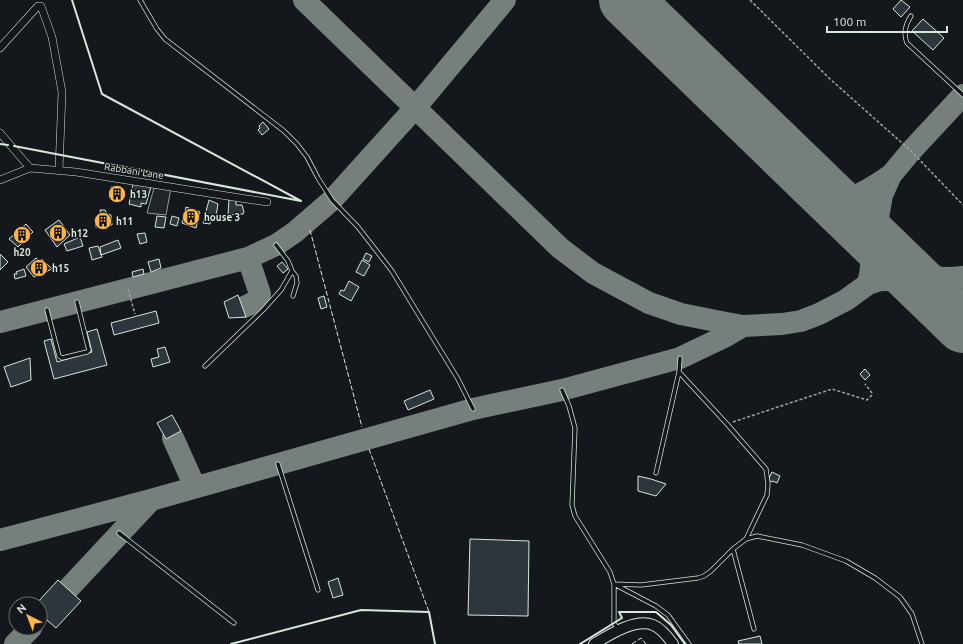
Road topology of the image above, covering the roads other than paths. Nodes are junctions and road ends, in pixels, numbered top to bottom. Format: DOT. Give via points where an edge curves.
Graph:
graph roads {
  1 [pos="140,0"];
  2 [pos="911,16"];
  3 [pos="0,48"];
  4 [pos="963,95"];
  5 [pos="0,133"];
  6 [pos="30,168"];
  7 [pos="59,170"];
  8 [pos="0,180"];
  9 [pos="267,202"];
  10 [pos="276,245"];
  11 [pos="292,271"];
  12 [pos="293,296"];
  13 [pos="77,302"];
  14 [pos="48,310"];
  15 [pos="680,358"];
  16 [pos="205,366"];
  17 [pos="678,372"];
  18 [pos="562,390"];
  19 [pos="474,409"];
  20 [pos="278,464"];
  21 [pos="656,473"];
  22 [pos="120,533"];
  23 [pos="746,539"];
  24 [pos="733,549"];
  25 [pos="614,584"];
  26 [pos="318,590"];
  27 [pos="234,623"];
  28 [pos="754,629"];
  29 [pos="618,630"];
  30 [pos="594,644"];
  31 [pos="673,644"];
  32 [pos="689,644"];
  33 [pos="922,644"];
  1 -- 19 [label="lane" via="156,29 165,39 297,144 332,200 358,227 392,271"];
  2 -- 4 [label="lane" via="905,27 907,43"];
  3 -- 7 [label="street" via="38,6 41,6 52,37 62,92"];
  5 -- 6 [label="street"];
  6 -- 7 [label="street, Rabbani Lane"];
  6 -- 8 [label="street, Rabbani Lane"];
  7 -- 9 [label="street, Rabbani Lane"];
  10 -- 11 [label="lane"];
  11 -- 12 [label="lane" via="297,283"];
  11 -- 16 [label="lane" via="281,290 264,310"];
  13 -- 14 [label="lane" via="89,350 87,352 62,358 59,356"];
  15 -- 17 [label="lane"];
  17 -- 21 [label="lane"];
  17 -- 23 [label="lane" via="766,469 767,495"];
  18 -- 25 [label="lane" via="574,428 572,505 575,516 610,572"];
  20 -- 26 [label="lane"];
  22 -- 27 [label="lane"];
  23 -- 24 [label="lane"];
  23 -- 33 [label="lane" via="757,536 802,545 846,561 875,578 900,597 912,614"];
  24 -- 25 [label="lane" via="711,571 698,578 641,585"];
  24 -- 28 [label="lane"];
  25 -- 29 [label="lane" via="614,623"];
  25 -- 32 [label="lane" via="668,615"];
  29 -- 30 [label="street"];
  29 -- 31 [label="street" via="646,623 661,630"];
}
